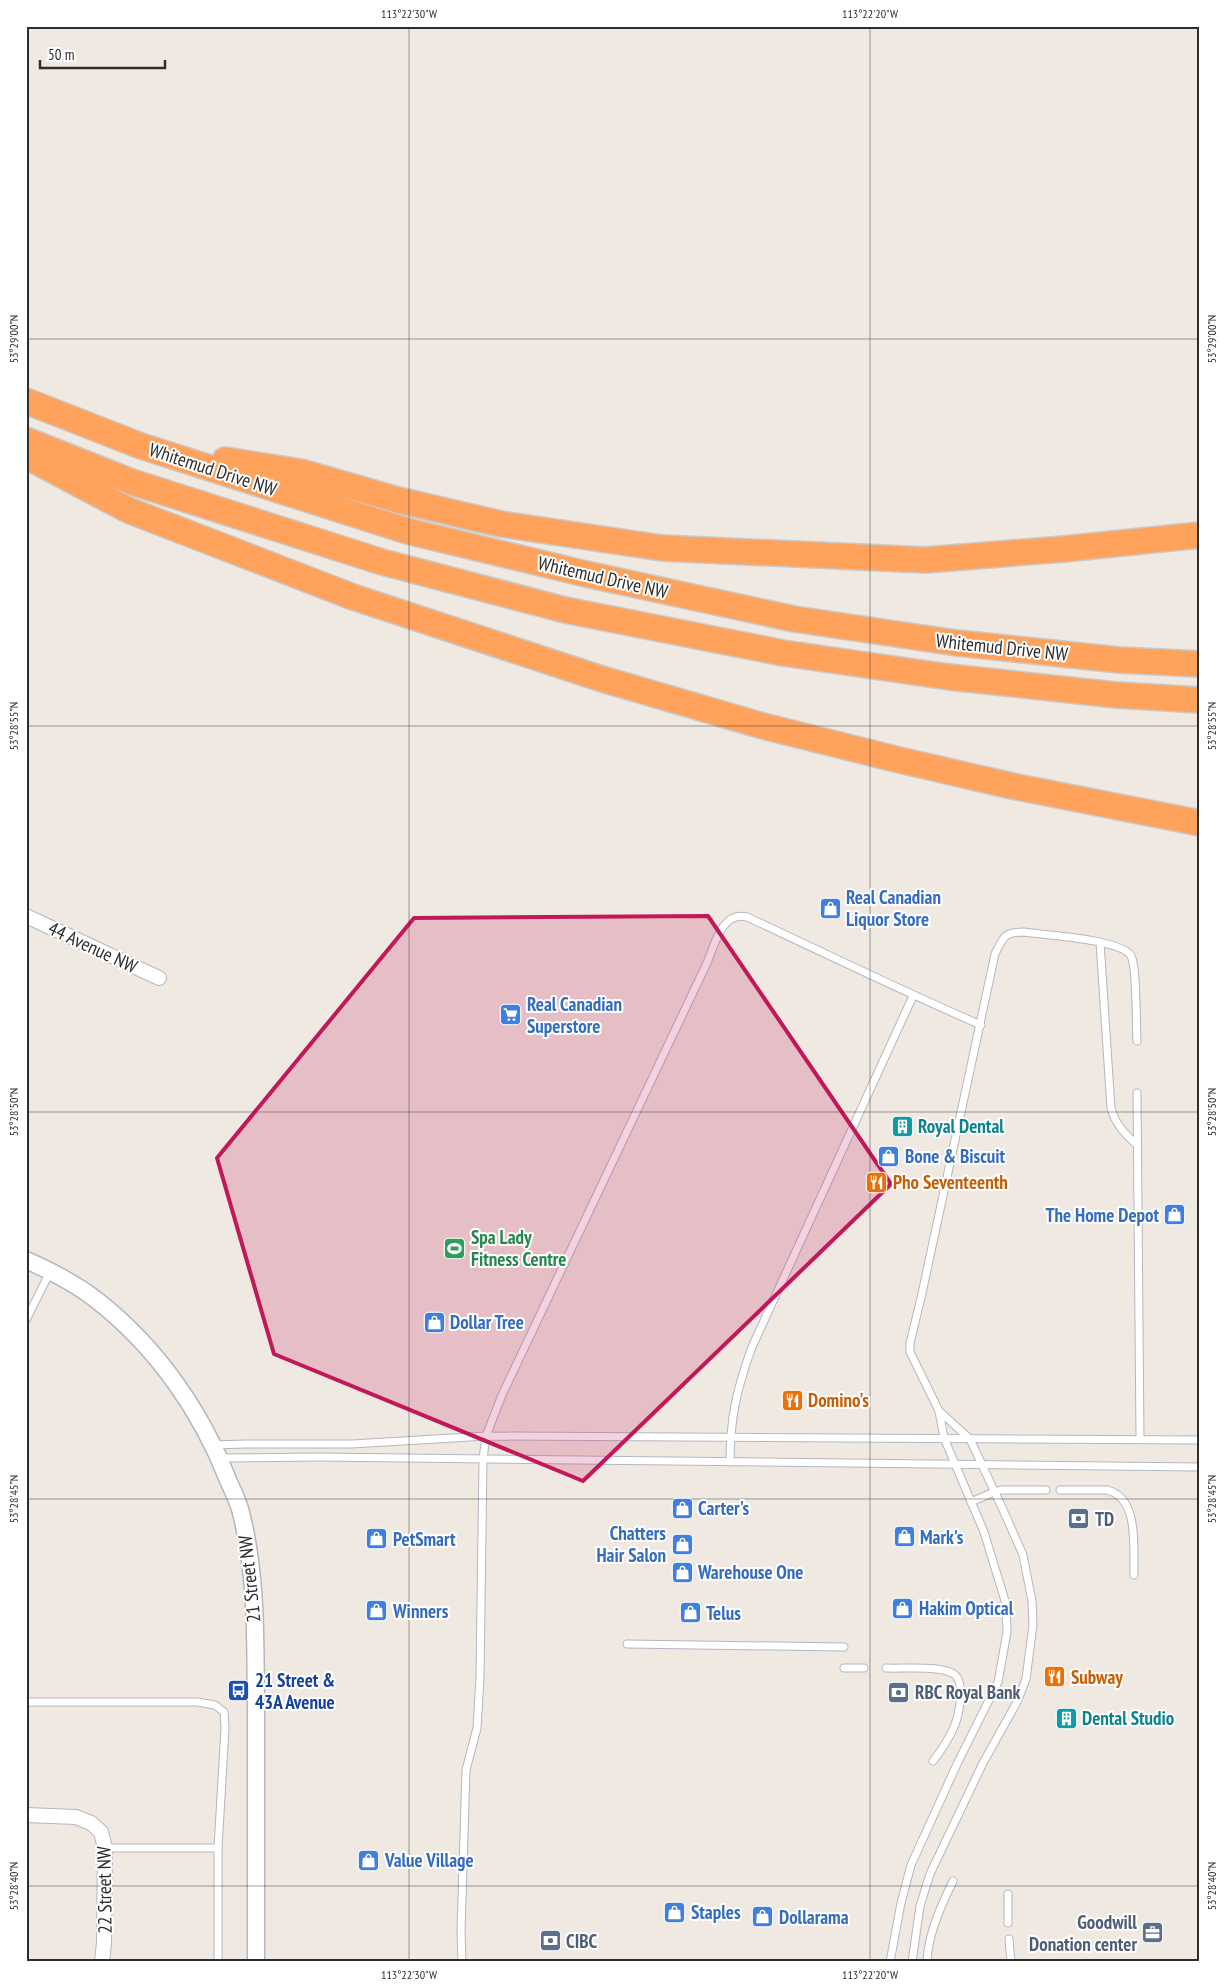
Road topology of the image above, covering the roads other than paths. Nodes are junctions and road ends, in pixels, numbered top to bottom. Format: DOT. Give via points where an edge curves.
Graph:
graph roads {
  1 [pos="26,401"];
  2 [pos="26,440"];
  3 [pos="141,446"];
  4 [pos="26,456"];
  5 [pos="1200,535"];
  6 [pos="1200,544"];
  7 [pos="1064,549"];
  8 [pos="1200,664"];
  9 [pos="1200,700"];
  10 [pos="1200,822"];
  11 [pos="26,916"];
  12 [pos="1100,942"];
  13 [pos="160,978"];
  14 [pos="913,996"];
  15 [pos="981,1025"];
  16 [pos="1136,1041"];
  17 [pos="1137,1093"];
  18 [pos="1137,1145"];
  19 [pos="26,1260"];
  20 [pos="50,1271"];
  21 [pos="26,1320"];
  22 [pos="939,1411"];
  23 [pos="486,1436"];
  24 [pos="730,1437"];
  25 [pos="944,1438"];
  26 [pos="970,1439"];
  27 [pos="1140,1440"];
  28 [pos="1200,1440"];
  29 [pos="217,1452"];
  30 [pos="483,1459"];
  31 [pos="730,1462"];
  32 [pos="956,1464"];
  33 [pos="982,1464"];
  34 [pos="1200,1467"];
  35 [pos="1046,1490"];
  36 [pos="1060,1490"];
  37 [pos="994,1492"];
  38 [pos="971,1502"];
  39 [pos="1134,1575"];
  40 [pos="627,1644"];
  41 [pos="844,1648"];
  42 [pos="844,1668"];
  43 [pos="864,1668"];
  44 [pos="886,1668"];
  45 [pos="26,1702"];
  46 [pos="933,1761"];
  47 [pos="26,1815"];
  48 [pos="105,1848"];
  49 [pos="218,1848"];
  50 [pos="953,1881"];
  51 [pos="1008,1894"];
  52 [pos="1008,1922"];
  53 [pos="1009,1939"];
  54 [pos="102,1962"];
  55 [pos="218,1962"];
  56 [pos="256,1962"];
  57 [pos="462,1962"];
  58 [pos="890,1962"];
  59 [pos="912,1962"];
  60 [pos="927,1962"];
  61 [pos="1011,1962"];
  1 -- 3 [label="highway, Whitemud Drive NW"];
  2 -- 9 [label="highway, Whitemud Drive NW" via="132,482 382,562 565,610 783,653 949,678"];
  3 -- 7 [label="highway" via="301,472 398,500 501,524 662,548 925,560"];
  3 -- 8 [label="highway, Whitemud Drive NW" via="407,531 794,619 957,643 1119,660"];
  4 -- 10 [label="highway" via="137,514 353,597 602,678 763,726 886,757 1012,786"];
  5 -- 7 [label="highway"];
  6 -- 7 [label="highway"];
  11 -- 13 [label="street, 44 Avenue NW"];
  12 -- 15 [label="lane" via="1023,932 1006,935 995,954"];
  12 -- 16 [label="lane" via="1122,948 1131,956"];
  12 -- 18 [label="lane" via="1111,1108 1123,1132"];
  14 -- 15 [label="lane"];
  14 -- 23 [label="lane" via="747,917 726,921 502,1395"];
  14 -- 24 [label="lane" via="752,1347 735,1398"];
  15 -- 22 [label="lane" via="910,1343 910,1352"];
  17 -- 18 [label="lane"];
  18 -- 27 [label="lane"];
  19 -- 20 [label="street, 21 Street NW"];
  20 -- 21 [label="lane"];
  20 -- 29 [label="street, 21 Street NW" via="97,1300 155,1355 191,1406"];
  22 -- 25 [label="lane"];
  22 -- 26 [label="lane"];
  23 -- 24 [label="lane"];
  23 -- 29 [label="lane" via="352,1444 246,1444"];
  23 -- 30 [label="lane"];
  24 -- 25 [label="lane"];
  24 -- 31 [label="lane"];
  25 -- 26 [label="lane"];
  25 -- 32 [label="lane"];
  26 -- 27 [label="lane"];
  26 -- 33 [label="lane"];
  27 -- 28 [label="lane"];
  29 -- 30 [label="lane" via="261,1457"];
  29 -- 56 [label="street, 21 Street NW" via="240,1508 250,1558 255,1618"];
  30 -- 31 [label="lane"];
  30 -- 57 [label="lane" via="480,1678 477,1728 466,1770"];
  31 -- 32 [label="lane"];
  32 -- 33 [label="lane"];
  32 -- 38 [label="lane"];
  33 -- 34 [label="lane"];
  33 -- 37 [label="lane"];
  35 -- 37 [label="lane"];
  36 -- 39 [label="lane" via="1107,1490 1124,1500 1130,1513"];
  37 -- 38 [label="lane"];
  37 -- 59 [label="lane" via="1023,1555 1029,1577 1033,1625 1029,1662 1017,1702 983,1763 930,1874 920,1906"];
  38 -- 58 [label="lane" via="984,1532 1006,1604 1007,1632 1003,1659 998,1682 911,1865 900,1903"];
  40 -- 41 [label="lane"];
  42 -- 43 [label="lane"];
  44 -- 46 [label="lane" via="945,1671 959,1679 960,1705 954,1727"];
  45 -- 49 [label="lane" via="197,1702 215,1705 224,1712 225,1728"];
  47 -- 48 [label="street, 22 Street NW" via="76,1817 91,1823 101,1832"];
  48 -- 49 [label="lane"];
  48 -- 54 [label="street, 22 Street NW"];
  49 -- 55 [label="lane"];
  50 -- 60 [label="lane" via="931,1938"];
  51 -- 52 [label="lane"];
  53 -- 61 [label="lane"];
}
